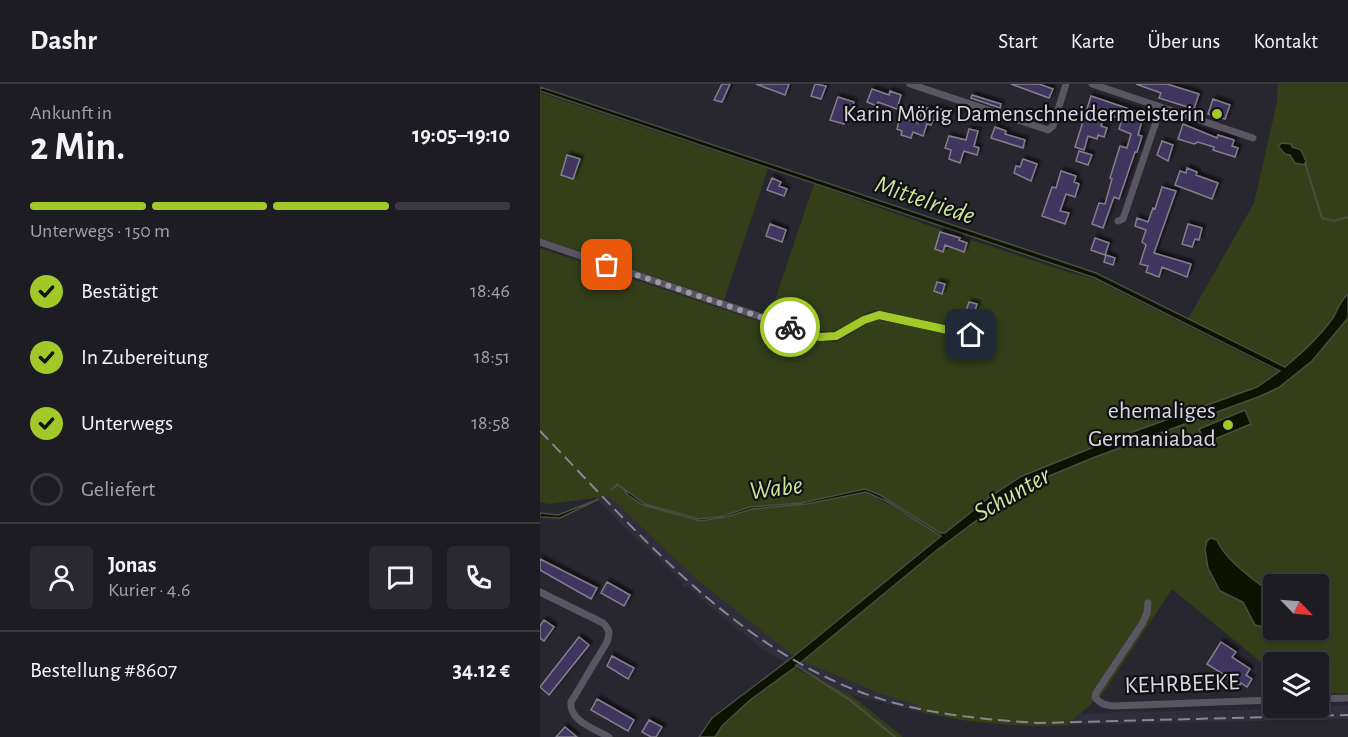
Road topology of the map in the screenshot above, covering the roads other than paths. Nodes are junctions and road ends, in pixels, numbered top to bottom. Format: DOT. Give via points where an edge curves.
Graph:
graph roads {
  1 [pos="910,84"];
  2 [pos="1066,84"];
  3 [pos="1092,84"];
  4 [pos="1161,107"];
  5 [pos="1253,138"];
  6 [pos="1118,221"];
  7 [pos="540,242"];
  8 [pos="971,335"];
  9 [pos="540,592"];
  10 [pos="1148,603"];
  11 [pos="1348,698"];
  12 [pos="1329,699"];
  13 [pos="1263,700"];
  14 [pos="609,737"];
  1 -- 2 [label="street" via="1048,130 1053,126"];
  3 -- 4 [label="street"];
  4 -- 5 [label="street"];
  4 -- 6 [label="street" via="1123,219"];
  7 -- 8 [label="street" via="820,337 836,336 874,315"];
  9 -- 14 [label="street" via="603,623 610,632 570,709 576,718"];
  10 -- 13 [label="street, KEHRBEEKE" via="1142,624 1095,697 1102,704"];
  11 -- 12 [label="street"];
}
